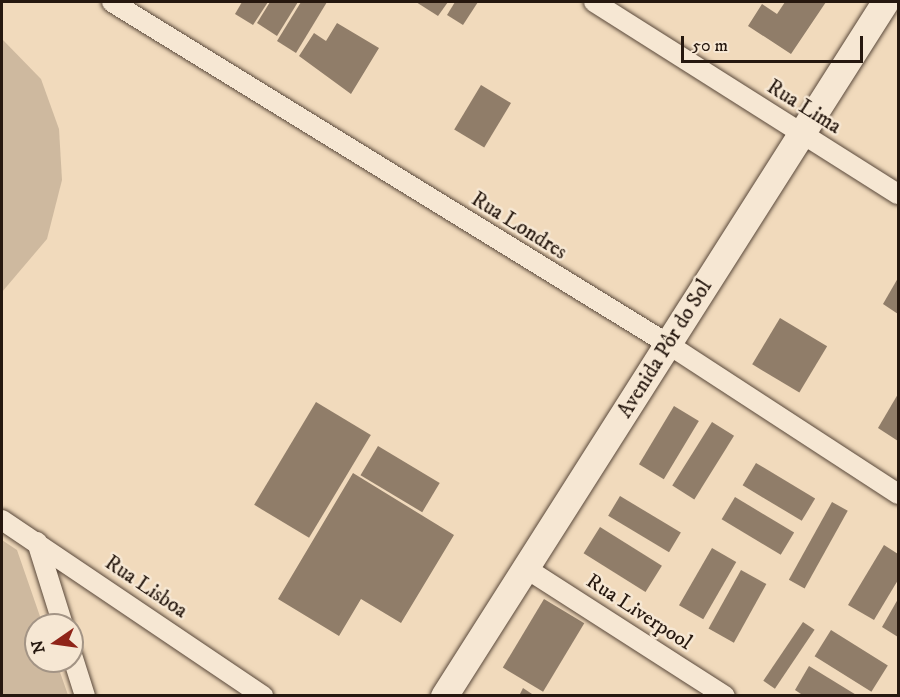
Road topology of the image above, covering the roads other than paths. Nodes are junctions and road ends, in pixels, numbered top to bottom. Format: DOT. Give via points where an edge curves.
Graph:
graph roads {
  1 [pos="112,2"];
  2 [pos="594,2"];
  3 [pos="885,2"];
  4 [pos="800,132"];
  5 [pos="898,194"];
  6 [pos="668,344"];
  7 [pos="898,494"];
  8 [pos="2,520"];
  9 [pos="37,542"];
  10 [pos="527,569"];
  11 [pos="59,613"];
  12 [pos="78,673"];
  13 [pos="85,696"];
  14 [pos="262,696"];
  15 [pos="444,696"];
  16 [pos="725,696"];
  1 -- 6 [label="street, Rua Londres"];
  2 -- 4 [label="street, Rua Lima"];
  3 -- 4 [label="street, Avenida Pôr do Sol"];
  4 -- 5 [label="street, Rua Lima"];
  4 -- 6 [label="street, Avenida Pôr do Sol"];
  6 -- 7 [label="street, Rua Londres"];
  6 -- 10 [label="street, Avenida Pôr do Sol"];
  8 -- 9 [label="street, Rua Lisboa"];
  9 -- 11 [label="street"];
  9 -- 14 [label="street, Rua Lisboa"];
  10 -- 15 [label="street, Avenida Pôr do Sol"];
  10 -- 16 [label="street, Rua Liverpool"];
  12 -- 13 [label="street"];
}
